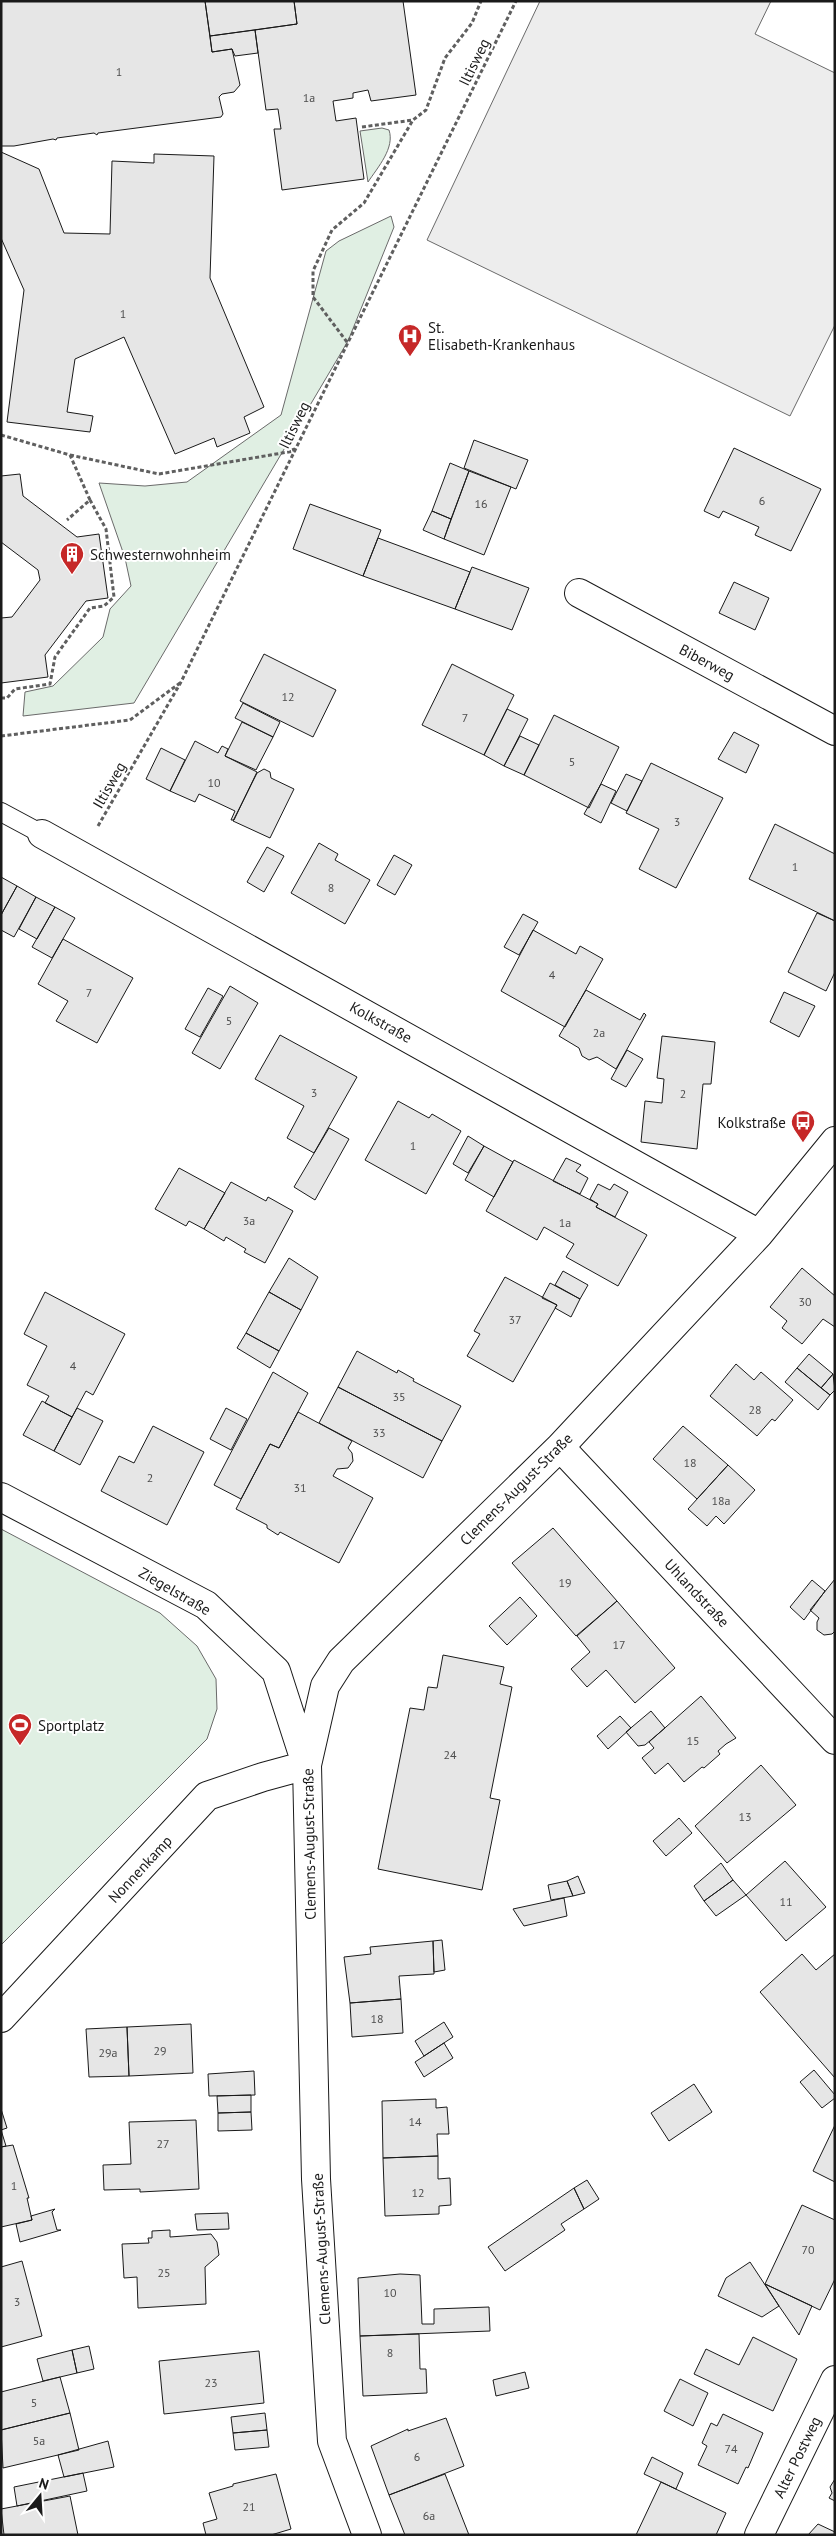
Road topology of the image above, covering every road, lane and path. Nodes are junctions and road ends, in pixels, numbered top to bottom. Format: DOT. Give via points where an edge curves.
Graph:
graph roads {
  1 [pos="481,1"];
  2 [pos="516,1"];
  3 [pos="413,120"];
  4 [pos="362,127"];
  5 [pos="348,341"];
  6 [pos="345,345"];
  7 [pos="1,436"];
  8 [pos="293,449"];
  9 [pos="70,455"];
  10 [pos="90,500"];
  11 [pos="67,520"];
  12 [pos="579,593"];
  13 [pos="181,682"];
  14 [pos="1,698"];
  15 [pos="835,731"];
  16 [pos="1,736"];
  17 [pos="1,812"];
  18 [pos="42,834"];
  19 [pos="82,854"];
  20 [pos="835,1140"];
  21 [pos="759,1234"];
  22 [pos="560,1447"];
  23 [pos="1,1497"];
  24 [pos="835,1740"];
  25 [pos="307,1766"];
  26 [pos="1,2018"];
  27 [pos="835,2380"];
  28 [pos="367,2535"];
  29 [pos="759,2535"];
  1 -- 3 [label="path" via="472,23 445,58 426,110"];
  2 -- 5 [label="path, Iltisweg"];
  3 -- 4 [label="path"];
  3 -- 5 [label="path" via="364,203 332,230 313,271 313,297"];
  5 -- 6 [label="path"];
  5 -- 8 [label="path, Iltisweg"];
  7 -- 9 [label="path"];
  8 -- 9 [label="path" via="159,474"];
  8 -- 13 [label="path, Iltisweg"];
  9 -- 10 [label="path"];
  10 -- 11 [label="path"];
  10 -- 14 [label="path" via="106,529 114,597 104,606 90,608 55,657 50,684 16,689 7,698"];
  12 -- 15 [label="street, Biberweg"];
  13 -- 16 [label="path" via="130,720"];
  13 -- 19 [label="path, Iltisweg"];
  17 -- 18 [label="lane, Kolkstraße"];
  18 -- 19 [label="street, Kolkstraße"];
  19 -- 21 [label="street, Kolkstraße"];
  20 -- 21 [label="street, Clemens-August-Straße"];
  21 -- 22 [label="street, Clemens-August-Straße"];
  22 -- 24 [label="street, Uhlandstraße"];
  22 -- 25 [label="street, Clemens-August-Straße" via="341,1661 325,1686"];
  23 -- 25 [label="street, Ziegelstraße" via="206,1605 276,1671"];
  25 -- 26 [label="street, Nonnenkamp" via="207,1796"];
  25 -- 28 [label="street, Clemens-August-Straße" via="316,2178 332,2441"];
  27 -- 29 [label="street, Alter Postweg"];
}
